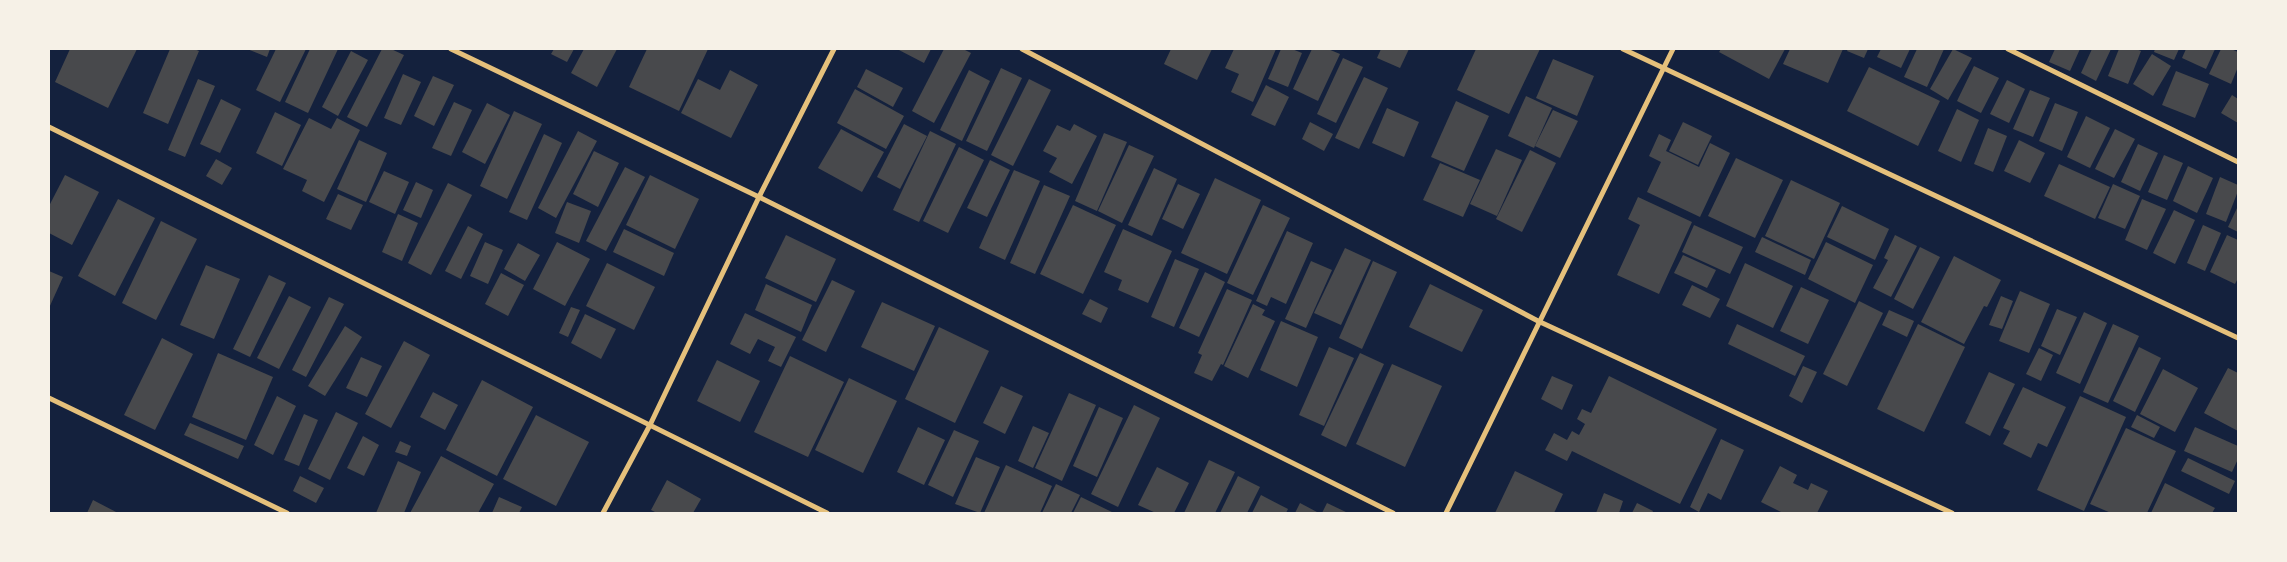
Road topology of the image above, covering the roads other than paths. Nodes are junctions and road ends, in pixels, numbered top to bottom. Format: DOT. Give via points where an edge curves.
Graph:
graph roads {
  1 [pos="451,49"];
  2 [pos="834,49"];
  3 [pos="1022,49"];
  4 [pos="1623,49"];
  5 [pos="1673,49"];
  6 [pos="2008,49"];
  7 [pos="1663,68"];
  8 [pos="49,127"];
  9 [pos="2238,162"];
  10 [pos="759,197"];
  11 [pos="1538,321"];
  12 [pos="2238,338"];
  13 [pos="49,398"];
  14 [pos="650,425"];
  15 [pos="287,513"];
  16 [pos="603,513"];
  17 [pos="827,513"];
  18 [pos="1393,513"];
  19 [pos="1446,513"];
  20 [pos="1952,513"];
  1 -- 10 [label="street"];
  2 -- 10 [label="street"];
  3 -- 11 [label="street"];
  4 -- 7 [label="street"];
  5 -- 7 [label="street"];
  6 -- 9 [label="street"];
  7 -- 11 [label="street"];
  7 -- 12 [label="street"];
  8 -- 14 [label="street"];
  10 -- 14 [label="street"];
  10 -- 18 [label="street"];
  11 -- 19 [label="street"];
  11 -- 20 [label="street"];
  13 -- 15 [label="street"];
  14 -- 16 [label="street"];
  14 -- 17 [label="street"];
}
